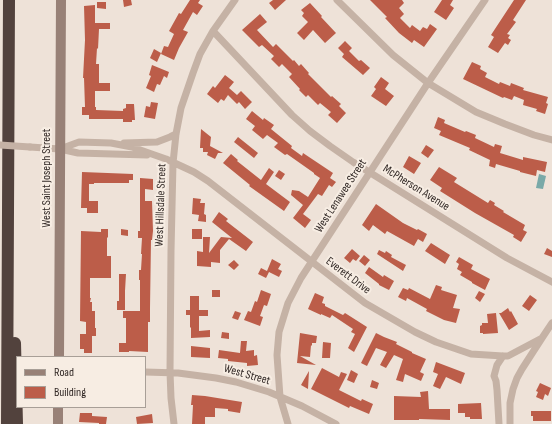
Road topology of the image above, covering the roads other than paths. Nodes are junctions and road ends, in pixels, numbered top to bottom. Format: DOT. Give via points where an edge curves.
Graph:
graph roads {
  1 [pos="9,0"];
  2 [pos="61,0"];
  3 [pos="235,0"];
  4 [pos="337,0"];
  5 [pos="485,0"];
  6 [pos="213,30"];
  7 [pos="428,83"];
  8 [pos="176,134"];
  9 [pos="552,140"];
  10 [pos="111,143"];
  11 [pos="0,145"];
  12 [pos="60,149"];
  13 [pos="159,157"];
  14 [pos="173,163"];
  15 [pos="370,172"];
  16 [pos="8,219"];
  17 [pos="312,262"];
  18 [pos="552,282"];
  19 [pos="552,323"];
  20 [pos="542,338"];
  21 [pos="59,356"];
  22 [pos="503,356"];
  23 [pos="146,372"];
  24 [pos="170,372"];
  25 [pos="16,392"];
  26 [pos="280,397"];
  27 [pos="16,408"];
  28 [pos="58,408"];
  29 [pos="7,424"];
  30 [pos="17,424"];
  31 [pos="58,424"];
  32 [pos="174,424"];
  33 [pos="288,424"];
  34 [pos="336,424"];
  35 [pos="500,424"];
  36 [pos="510,424"];
  1 -- 16 [label="highway"];
  2 -- 12 [label="main road, West Saint Joseph Street"];
  3 -- 6 [label="street, West Hillsdale Street"];
  4 -- 7 [label="street" via="392,55"];
  5 -- 7 [label="street, West Lenawee Street"];
  6 -- 8 [label="street, West Hillsdale Street" via="193,73 181,108"];
  6 -- 15 [label="street, McPherson Avenue" via="292,115"];
  7 -- 9 [label="street" via="476,112"];
  7 -- 15 [label="street, West Lenawee Street"];
  8 -- 10 [label="street" via="157,142"];
  8 -- 14 [label="street, West Hillsdale Street"];
  10 -- 12 [label="street, Everett Drive" via="78,142"];
  10 -- 13 [label="street, Everett Drive" via="132,147"];
  11 -- 12 [label="street, Everett Drive, bridge"];
  12 -- 13 [label="street, Everett Drive" via="78,153"];
  12 -- 21 [label="main road, West Saint Joseph Street"];
  13 -- 14 [label="street, Everett Drive"];
  14 -- 17 [label="street, Everett Drive" via="208,181"];
  14 -- 24 [label="street, West Hillsdale Street"];
  15 -- 17 [label="street, West Lenawee Street"];
  15 -- 18 [label="street, McPherson Avenue" via="507,258"];
  16 -- 25 [label="highway"];
  16 -- 29 [label="highway"];
  17 -- 22 [label="street, Everett Drive" via="365,303 415,332 471,354"];
  17 -- 26 [label="street, West Lenawee Street" via="288,303 279,332 277,354"];
  19 -- 20 [label="street"];
  20 -- 22 [label="street, Everett Drive" via="508,356"];
  20 -- 36 [label="street" via="517,378 510,403"];
  22 -- 35 [label="street" via="497,364 494,376"];
  23 -- 24 [label="street, West Street"];
  24 -- 26 [label="street, West Street" via="216,378"];
  24 -- 32 [label="street, West Hillsdale Street"];
  26 -- 33 [label="street, West Lenawee Street"];
  26 -- 34 [label="street, West Street"];
  27 -- 30 [label="highway"];
  28 -- 31 [label="main road"];
}
